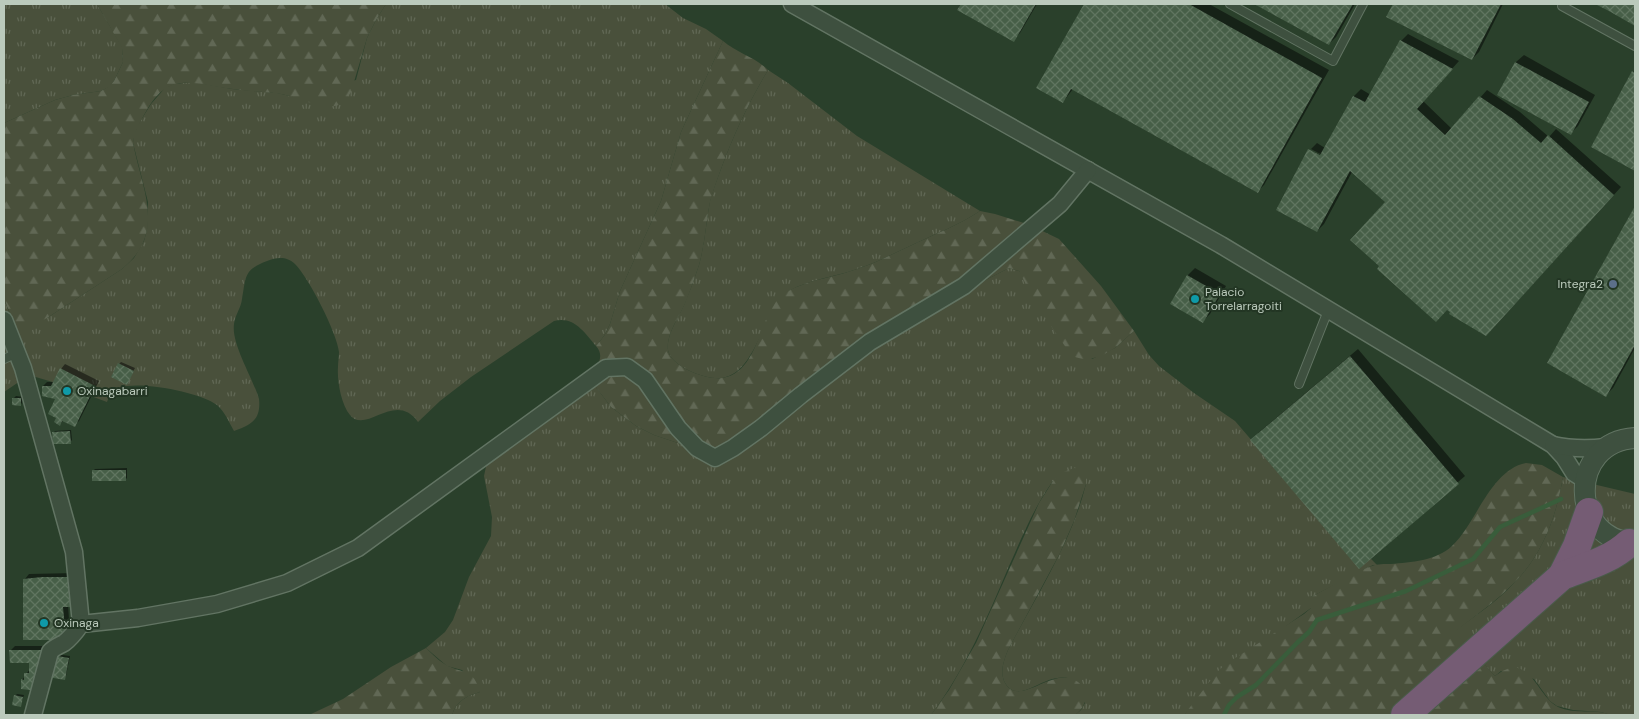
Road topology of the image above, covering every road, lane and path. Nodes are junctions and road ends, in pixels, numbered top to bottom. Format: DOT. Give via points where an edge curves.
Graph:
graph roads {
  1 [pos="794,4"];
  2 [pos="1230,4"];
  3 [pos="1364,4"];
  4 [pos="1562,6"];
  5 [pos="1635,46"];
  6 [pos="1088,170"];
  7 [pos="1328,308"];
  8 [pos="4,320"];
  9 [pos="10,356"];
  10 [pos="1299,384"];
  11 [pos="1635,438"];
  12 [pos="1553,444"];
  13 [pos="1606,447"];
  14 [pos="1585,480"];
  15 [pos="1589,512"];
  16 [pos="1632,543"];
  17 [pos="1562,576"];
  18 [pos="81,624"];
  19 [pos="33,715"];
  20 [pos="1405,715"];
  1 -- 6 [label="street"];
  2 -- 3 [label="lane" via="1333,62"];
  4 -- 5 [label="lane"];
  6 -- 7 [label="street"];
  6 -- 18 [label="street" via="1060,204 964,286 870,342 761,428 715,458 698,448 678,428 645,380 627,367 606,368 358,548 287,583 217,604"];
  7 -- 10 [label="lane"];
  7 -- 12 [label="street"];
  8 -- 9 [label="street"];
  9 -- 18 [label="street" via="23,368 74,552"];
  11 -- 13 [label="street"];
  12 -- 13 [label="street" via="1567,448"];
  12 -- 14 [label="street" via="1574,473"];
  13 -- 14 [label="street" via="1589,467"];
  14 -- 15 [label="street"];
  15 -- 16 [label="street" via="1610,536"];
  15 -- 17 [label="highway"];
  16 -- 17 [label="highway"];
  17 -- 20 [label="highway"];
  18 -- 19 [label="street" via="50,652"];
}
